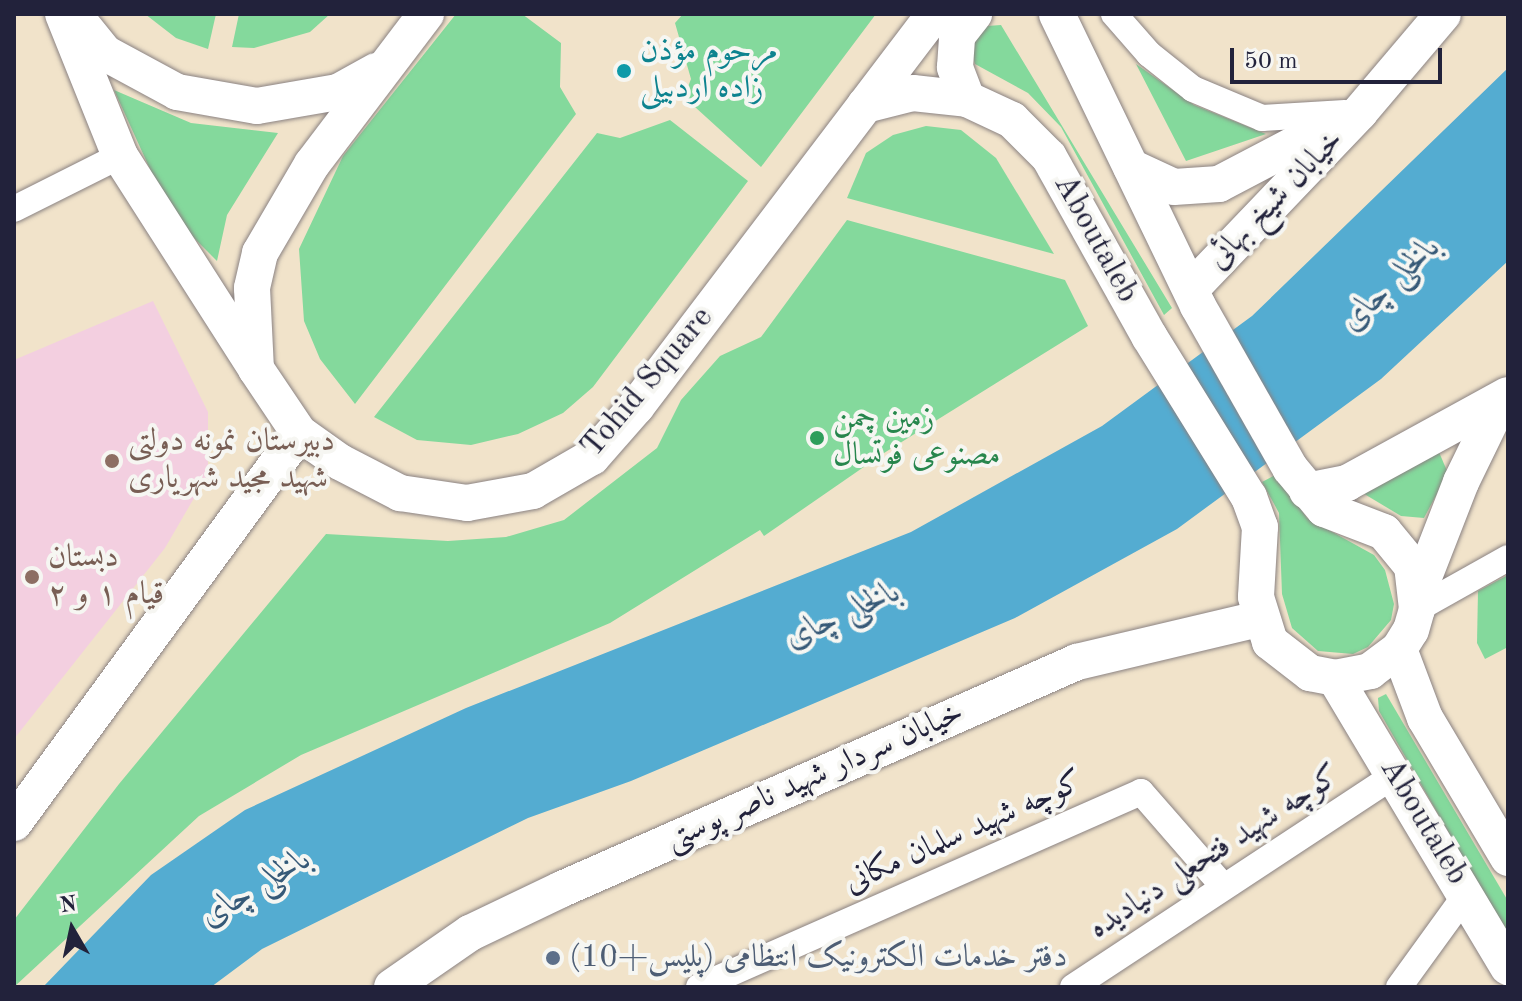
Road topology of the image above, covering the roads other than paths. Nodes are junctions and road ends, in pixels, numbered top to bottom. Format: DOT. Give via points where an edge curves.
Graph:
graph roads {
  1 [pos="63,14"];
  2 [pos="73,14"];
  3 [pos="426,14"];
  4 [pos="934,14"];
  5 [pos="974,14"];
  6 [pos="1114,14"];
  7 [pos="1443,14"];
  8 [pos="1056,17"];
  9 [pos="388,64"];
  10 [pos="967,99"];
  11 [pos="865,105"];
  12 [pos="1360,112"];
  13 [pos="120,156"];
  14 [pos="1131,167"];
  15 [pos="14,209"];
  16 [pos="1195,297"];
  17 [pos="256,369"];
  18 [pos="1505,397"];
  19 [pos="299,433"];
  20 [pos="1299,480"];
  21 [pos="1508,558"];
  22 [pos="1417,602"];
  23 [pos="1259,619"];
  24 [pos="1399,649"];
  25 [pos="1335,678"];
  26 [pos="1394,775"];
  27 [pos="14,823"];
  28 [pos="1508,858"];
  29 [pos="1224,887"];
  30 [pos="1467,893"];
  31 [pos="1508,967"];
  32 [pos="392,987"];
  33 [pos="699,987"];
  34 [pos="1073,987"];
  35 [pos="1399,987"];
  1 -- 13 [label="main road, Tohid Square"];
  2 -- 9 [label="main road" via="105,53 177,92 257,106 338,92"];
  3 -- 9 [label="main road"];
  4 -- 11 [label="main road, Tohid Square"];
  5 -- 10 [label="main road" via="957,36 955,67"];
  6 -- 12 [label="street" via="1149,54 1193,89 1262,118"];
  7 -- 12 [label="main road, خیابان شیخ بهائی"];
  8 -- 14 [label="main road, Aboutaleb"];
  9 -- 17 [label="main road" via="312,164 260,253 252,288"];
  10 -- 11 [label="main road, Aboutaleb" via="913,93"];
  10 -- 23 [label="main road, Aboutaleb" via="1012,120 1049,157 1149,336 1249,497 1260,527"];
  11 -- 19 [label="main road, Tohid Square" via="636,407 592,457 533,491 467,503 400,493"];
  12 -- 14 [label="main road, خیابان شیخ بهائی" via="1219,184 1174,187"];
  12 -- 16 [label="main road, خیابان شیخ بهائی"];
  13 -- 15 [label="street"];
  13 -- 17 [label="main road, Tohid Square"];
  14 -- 16 [label="main road, Aboutaleb"];
  16 -- 20 [label="main road, Aboutaleb"];
  17 -- 19 [label="main road, Tohid Square"];
  18 -- 20 [label="main road" via="1347,483"];
  18 -- 22 [label="main road" via="1461,482"];
  19 -- 27 [label="main road"];
  20 -- 22 [label="main road" via="1324,509 1365,521 1401,547 1412,566"];
  21 -- 22 [label="street"];
  22 -- 24 [label="main road"];
  23 -- 25 [label="main road" via="1287,661"];
  23 -- 32 [label="main road, خیابان سردار شهید ناصر پوستی" via="1077,662 562,889 470,933"];
  24 -- 25 [label="main road" via="1370,671"];
  24 -- 28 [label="main road, Aboutaleb" via="1425,718"];
  25 -- 26 [label="main road, Aboutaleb"];
  26 -- 29 [label="street, کوچه شهید فتحعلی دنیادیده"];
  26 -- 30 [label="main road, Aboutaleb"];
  29 -- 33 [label="street, کوچه شهید سلمان مکانی" via="1141,792"];
  29 -- 34 [label="street, کوچه شهید فتحعلی دنیادیده"];
  30 -- 31 [label="main road, Aboutaleb"];
  30 -- 35 [label="street"];
}
